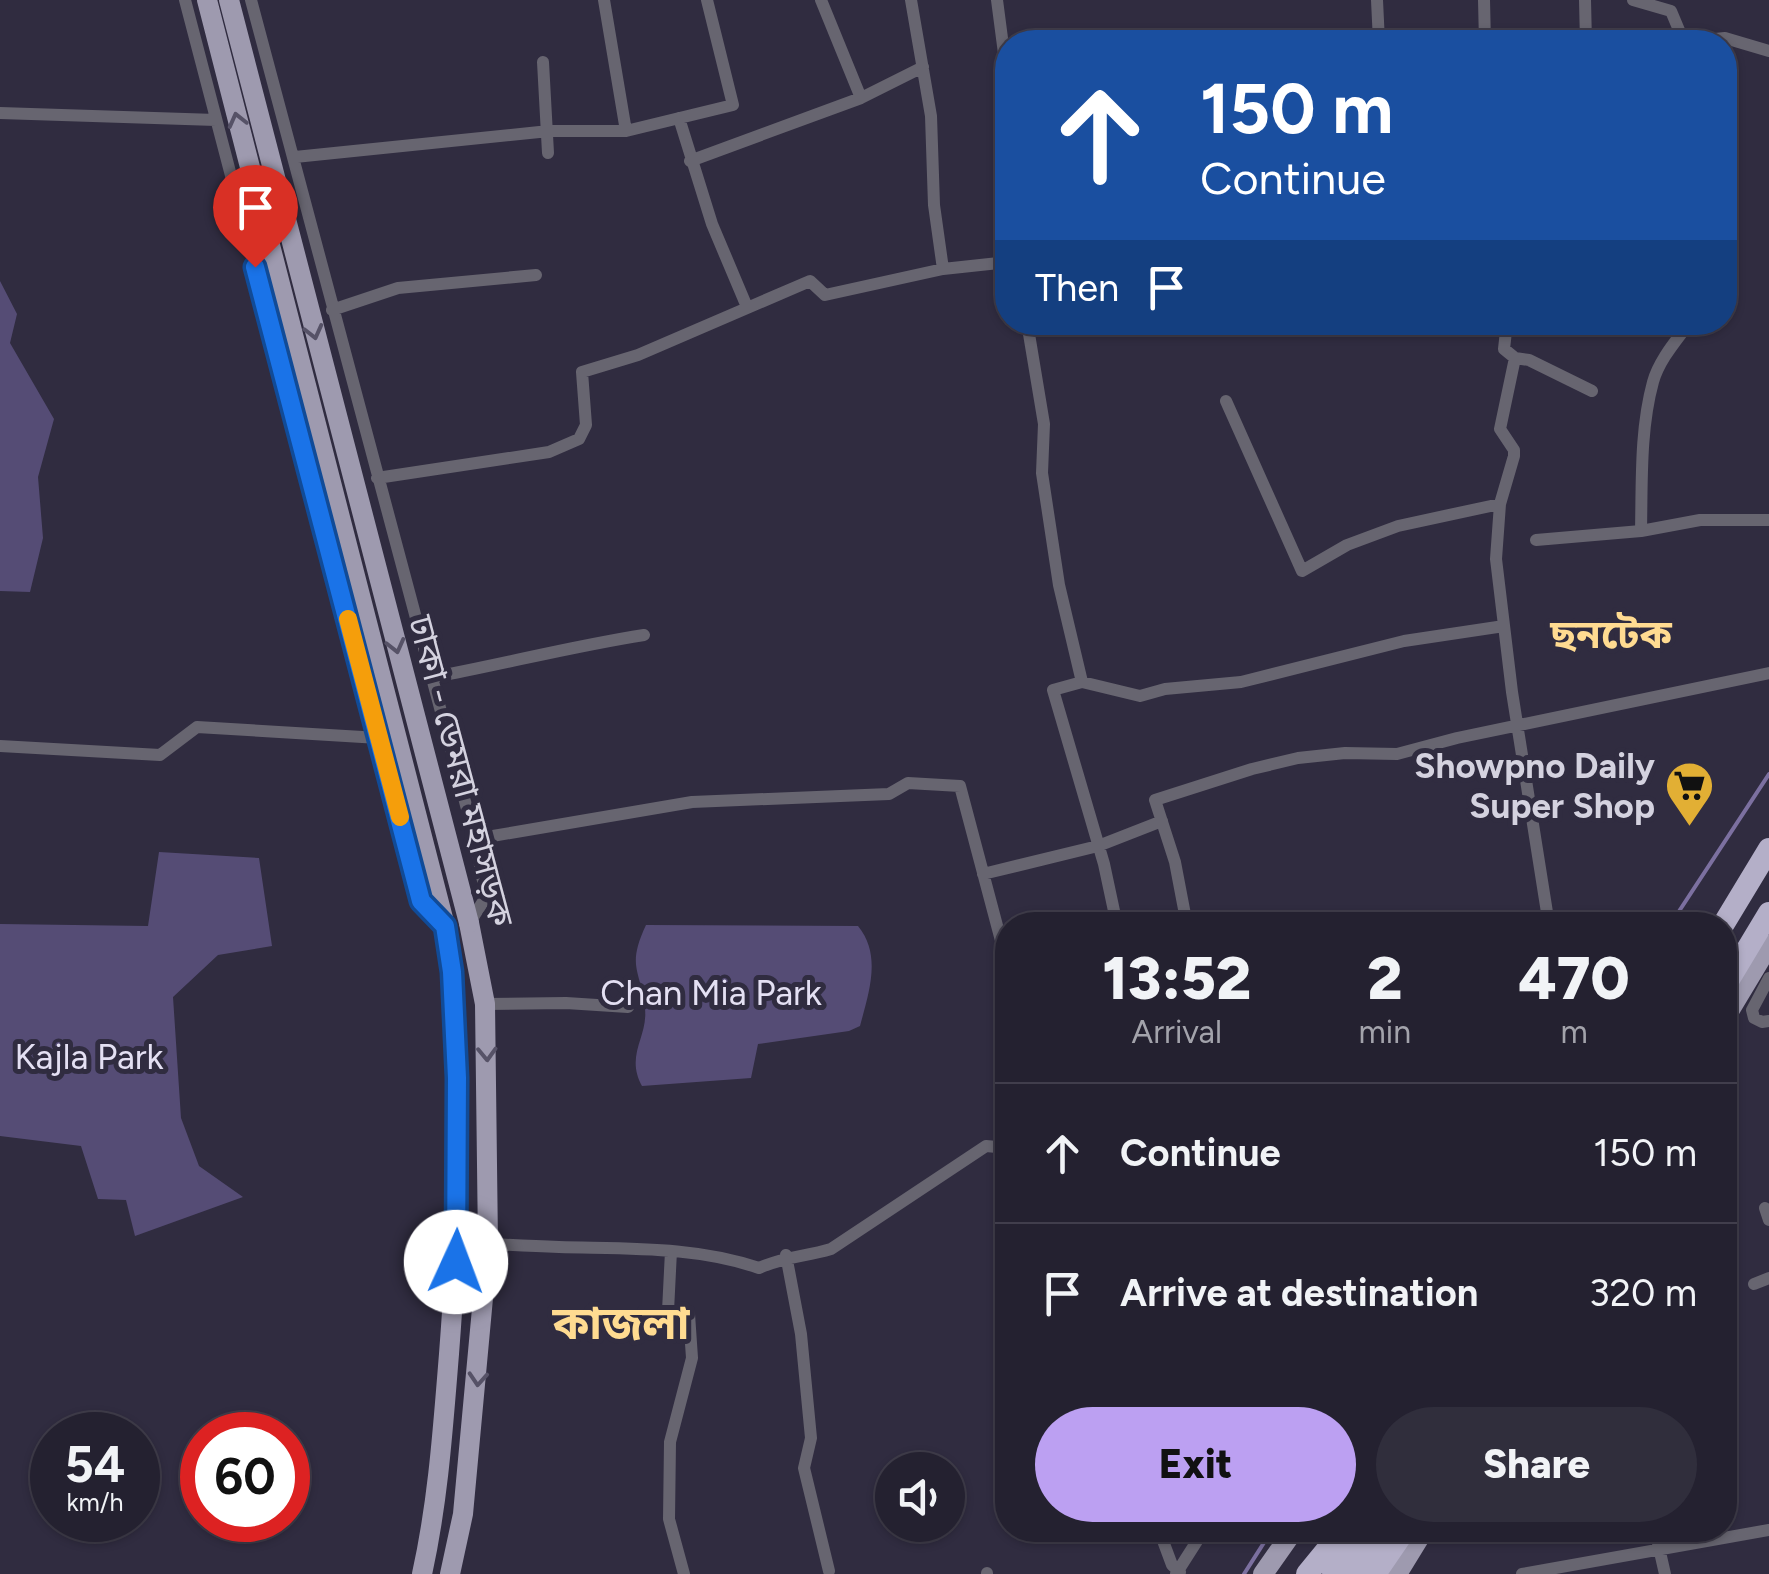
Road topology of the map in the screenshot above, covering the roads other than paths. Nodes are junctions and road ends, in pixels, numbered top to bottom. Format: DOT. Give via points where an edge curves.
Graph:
graph roads {
  1 [pos="185,0"];
  2 [pos="207,0"];
  3 [pos="229,0"];
  4 [pos="251,0"];
  5 [pos="604,0"];
  6 [pos="707,0"];
  7 [pos="821,0"];
  8 [pos="911,0"];
  9 [pos="998,0"];
  10 [pos="1377,0"];
  11 [pos="1484,0"];
  12 [pos="1585,0"];
  13 [pos="1634,0"];
  14 [pos="1002,30"];
  15 [pos="1378,30"];
  16 [pos="1485,30"];
  17 [pos="1586,30"];
  18 [pos="1683,30"];
  19 [pos="1737,42"];
  20 [pos="1769,51"];
  21 [pos="543,62"];
  22 [pos="923,67"];
  23 [pos="861,98"];
  24 [pos="0,113"];
  25 [pos="679,118"];
  26 [pos="216,120"];
  27 [pos="626,130"];
  28 [pos="549,131"];
  29 [pos="548,153"];
  30 [pos="295,157"];
  31 [pos="690,160"];
  32 [pos="995,263"];
  33 [pos="942,269"];
  34 [pos="536,275"];
  35 [pos="747,307"];
  36 [pos="332,310"];
  37 [pos="1028,335"];
  38 [pos="1506,335"];
  39 [pos="1681,335"];
  40 [pos="1515,358"];
  41 [pos="1592,391"];
  42 [pos="1226,401"];
  43 [pos="378,481"];
  44 [pos="314,488"];
  45 [pos="1500,504"];
  46 [pos="318,507"];
  47 [pos="1769,520"];
  48 [pos="1641,531"];
  49 [pos="1536,540"];
  50 [pos="1504,626"];
  51 [pos="644,636"];
  52 [pos="1769,673"];
  53 [pos="434,677"];
  54 [pos="1082,682"];
  55 [pos="1518,728"];
  56 [pos="380,738"];
  57 [pos="0,746"];
  58 [pos="1162,821"];
  59 [pos="475,839"];
  60 [pos="1098,846"];
  61 [pos="1769,848"];
  62 [pos="1769,872"];
  63 [pos="984,874"];
  64 [pos="1114,912"];
  65 [pos="1185,912"];
  66 [pos="1546,912"];
  67 [pos="1731,912"];
  68 [pos="1769,913"];
  69 [pos="995,917"];
  70 [pos="1737,921"];
  71 [pos="469,923"];
  72 [pos="445,926"];
  73 [pos="1769,945"];
  74 [pos="1737,966"];
  75 [pos="1769,978"];
  76 [pos="1737,998"];
  77 [pos="485,1004"];
  78 [pos="628,1007"];
  79 [pos="1766,1022"];
  80 [pos="995,1147"];
  81 [pos="671,1251"];
  82 [pos="457,1252"];
  83 [pos="487,1253"];
  84 [pos="786,1256"];
  85 [pos="1769,1278"];
  86 [pos="1754,1284"];
  87 [pos="434,1511"];
  88 [pos="463,1514"];
  89 [pos="1769,1530"];
  90 [pos="1737,1536"];
  91 [pos="1163,1542"];
  92 [pos="1197,1542"];
  93 [pos="1286,1542"];
  94 [pos="1320,1542"];
  95 [pos="1360,1542"];
  96 [pos="1374,1542"];
  97 [pos="1376,1542"];
  98 [pos="1397,1542"];
  99 [pos="1417,1542"];
  100 [pos="1659,1542"];
  101 [pos="1705,1542"];
  102 [pos="1662,1550"];
  103 [pos="1302,1568"];
  104 [pos="829,1570"];
  105 [pos="1179,1572"];
  106 [pos="422,1574"];
  107 [pos="450,1574"];
  108 [pos="684,1574"];
  109 [pos="1263,1574"];
  110 [pos="1333,1574"];
  111 [pos="1346,1574"];
  112 [pos="1355,1574"];
  113 [pos="1375,1574"];
  114 [pos="1397,1574"];
  115 [pos="1522,1574"];
  116 [pos="1665,1574"];
  1 -- 26 [label="street"];
  72 -- 2 [label="main road, ঢাকা - ডেমরা মহাসড়ক, one-way, bridge"];
  3 -- 71 [label="main road, ঢাকা - ডেমরা মহাসড়ক, one-way, bridge"];
  4 -- 30 [label="street"];
  5 -- 27 [label="street"];
  6 -- 25 [label="street" via="733,105"];
  7 -- 23 [label="street"];
  8 -- 22 [label="street"];
  9 -- 14 [label="street"];
  10 -- 15 [label="street"];
  11 -- 16 [label="street"];
  12 -- 17 [label="street"];
  13 -- 18 [label="street" via="1671,11"];
  19 -- 20 [label="street"];
  21 -- 28 [label="street"];
  22 -- 23 [label="street"];
  22 -- 33 [label="street"];
  23 -- 31 [label="street"];
  24 -- 26 [label="street"];
  25 -- 27 [label="street"];
  25 -- 31 [label="street"];
  26 -- 44 [label="street"];
  27 -- 28 [label="street"];
  28 -- 29 [label="street"];
  28 -- 30 [label="street"];
  30 -- 36 [label="street"];
  31 -- 35 [label="street"];
  32 -- 33 [label="street"];
  33 -- 35 [label="street" via="826,295 810,281"];
  34 -- 36 [label="street" via="398,288"];
  35 -- 43 [label="street" via="582,372 586,425 579,439 549,452"];
  36 -- 43 [label="street"];
  37 -- 54 [label="street" via="1059,585"];
  38 -- 40 [label="street" via="1504,349"];
  39 -- 48 [label="street" via="1653,381"];
  40 -- 41 [label="street"];
  40 -- 45 [label="street" via="1500,426 1514,456"];
  42 -- 45 [label="street" via="1302,572 1398,526"];
  43 -- 44 [label="street"];
  43 -- 46 [label="street"];
  43 -- 53 [label="street"];
  44 -- 46 [label="street"];
  45 -- 50 [label="street" via="1496,559"];
  46 -- 56 [label="street"];
  47 -- 48 [label="street" via="1700,520"];
  48 -- 49 [label="street"];
  50 -- 54 [label="street" via="1404,642 1241,682 1140,696"];
  50 -- 55 [label="street"];
  51 -- 53 [label="street"];
  52 -- 55 [label="street"];
  53 -- 59 [label="street"];
  54 -- 60 [label="street" via="1053,690"];
  55 -- 58 [label="street" via="1397,754 1345,753 1252,769 1155,800"];
  55 -- 66 [label="street"];
  56 -- 57 [label="street" via="198,727 160,755"];
  56 -- 72 [label="street" via="421,901"];
  58 -- 60 [label="street"];
  58 -- 65 [label="street"];
  59 -- 63 [label="street" via="692,802 889,794 908,783 960,786"];
  59 -- 71 [label="street" via="486,897"];
  60 -- 63 [label="street"];
  60 -- 64 [label="street"];
  61 -- 67 [label="highway"];
  62 -- 70 [label="highway"];
  63 -- 69 [label="street"];
  68 -- 74 [label="highway"];
  71 -- 77 [label="main road, ঢাকা - ডেমরা মহাসড়ক"];
  72 -- 82 [label="main road, ঢাকা - ডেমরা মহাসড়ক" via="457,1078"];
  73 -- 76 [label="main road"];
  75 -- 79 [label="street" via="1752,1010"];
  77 -- 78 [label="street"];
  77 -- 83 [label="main road, ঢাকা - ডেমরা মহাসড়ক, one-way"];
  80 -- 84 [label="street" via="986,1146 830,1249"];
  81 -- 83 [label="street" via="616,1246"];
  81 -- 84 [label="street" via="759,1268"];
  81 -- 108 [label="street" via="668,1311 689,1314 692,1358 670,1442 669,1519"];
  82 -- 83 [label="main road"];
  82 -- 87 [label="main road, ঢাকা - ডেমরা মহাসড়ক"];
  83 -- 88 [label="main road, ঢাকা - ডেমরা মহাসড়ক, one-way"];
  84 -- 104 [label="street" via="810,1438 804,1468"];
  85 -- 86 [label="street"];
  87 -- 88 [label="main road"];
  87 -- 106 [label="main road, ঢাকা - ডেমরা মহাসড়ক"];
  88 -- 107 [label="main road, ঢাকা - ডেমরা মহাসড়ক"];
  89 -- 90 [label="street"];
  91 -- 105 [label="street"];
  92 -- 105 [label="street"];
  93 -- 109 [label="main road"];
  94 -- 103 [label="highway"];
  95 -- 110 [label="highway"];
  96 -- 111 [label="highway"];
  97 -- 112 [label="highway"];
  98 -- 113 [label="highway"];
  99 -- 114 [label="main road"];
  100 -- 102 [label="street"];
  101 -- 102 [label="street"];
  102 -- 115 [label="street"];
  102 -- 116 [label="street"];
}
